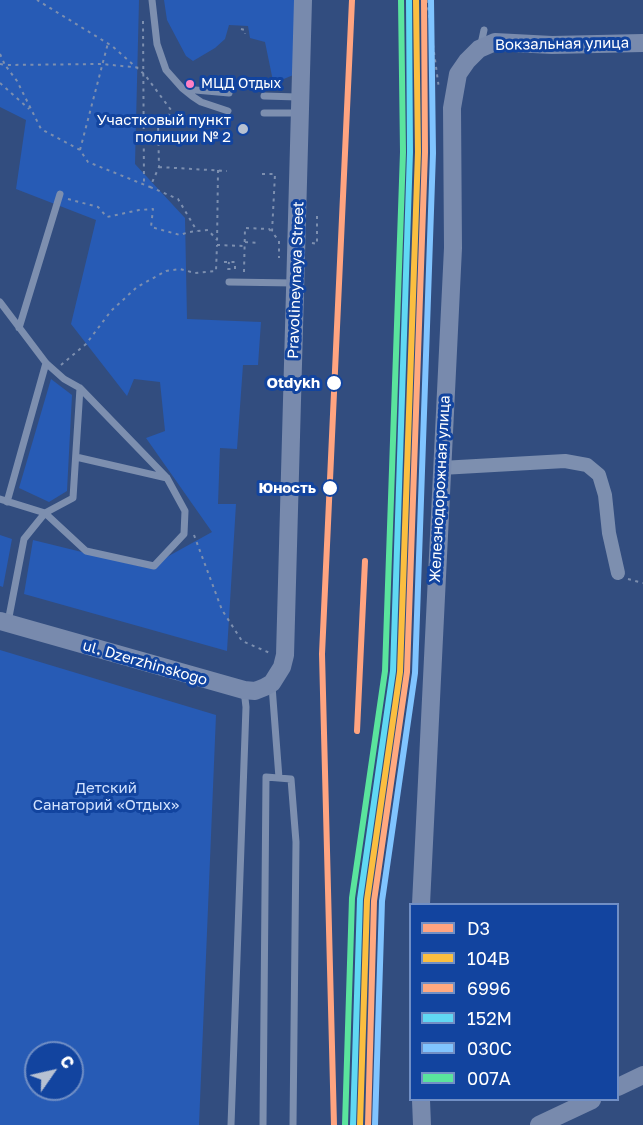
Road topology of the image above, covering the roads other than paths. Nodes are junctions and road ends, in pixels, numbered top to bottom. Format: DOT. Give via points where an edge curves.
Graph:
graph roads {
  1 [pos="152,0"];
  2 [pos="303,0"];
  3 [pos="484,30"];
  4 [pos="643,43"];
  5 [pos="479,49"];
  6 [pos="458,74"];
  7 [pos="182,88"];
  8 [pos="229,93"];
  9 [pos="264,96"];
  10 [pos="301,105"];
  11 [pos="228,111"];
  12 [pos="264,113"];
  13 [pos="59,195"];
  14 [pos="229,282"];
  15 [pos="288,283"];
  16 [pos="0,302"];
  17 [pos="19,328"];
  18 [pos="46,363"];
  19 [pos="80,388"];
  20 [pos="76,457"];
  21 [pos="441,468"];
  22 [pos="167,478"];
  23 [pos="3,500"];
  24 [pos="45,513"];
  25 [pos="618,573"];
  26 [pos="4,622"];
  27 [pos="272,683"];
  28 [pos="244,690"];
  29 [pos="279,778"];
  30 [pos="421,903"];
  31 [pos="643,1075"];
  32 [pos="619,1087"];
  33 [pos="421,1101"];
  34 [pos="590,1101"];
  35 [pos="231,1125"];
  36 [pos="263,1125"];
  37 [pos="293,1125"];
  38 [pos="422,1125"];
  39 [pos="539,1125"];
  1 -- 7 [label="lane" via="161,58"];
  2 -- 10 [label="street, Pravolineynaya Street"];
  3 -- 5 [label="lane"];
  4 -- 5 [label="street, Вокзальная улица" via="495,42"];
  5 -- 6 [label="street, Вокзальная улица"];
  6 -- 21 [label="street, Железнодорожная улица" via="452,108 453,248"];
  7 -- 8 [label="lane"];
  7 -- 11 [label="lane" via="201,102"];
  9 -- 10 [label="lane"];
  10 -- 12 [label="lane"];
  10 -- 15 [label="street, Pravolineynaya Street"];
  13 -- 17 [label="lane"];
  14 -- 15 [label="lane"];
  15 -- 27 [label="street, Pravolineynaya Street" via="284,661"];
  16 -- 17 [label="lane"];
  17 -- 18 [label="lane"];
  18 -- 19 [label="lane"];
  18 -- 23 [label="lane"];
  19 -- 20 [label="lane"];
  19 -- 22 [label="lane"];
  20 -- 22 [label="lane"];
  20 -- 24 [label="lane" via="73,498"];
  21 -- 25 [label="street" via="566,460 587,465 599,475 605,495"];
  21 -- 30 [label="street, Железнодорожная улица"];
  22 -- 24 [label="lane" via="186,511 183,534 154,566 86,551"];
  23 -- 24 [label="lane"];
  24 -- 26 [label="lane" via="24,538"];
  26 -- 28 [label="street, ul. Dzerzhinskogo"];
  27 -- 28 [label="street, ul. Dzerzhinskogo" via="255,691"];
  27 -- 29 [label="lane"];
  28 -- 35 [label="lane"];
  29 -- 36 [label="lane" via="266,777"];
  29 -- 37 [label="lane" via="291,778 296,842"];
  31 -- 32 [label="street"];
  33 -- 38 [label="street"];
  34 -- 39 [label="street"];
}
